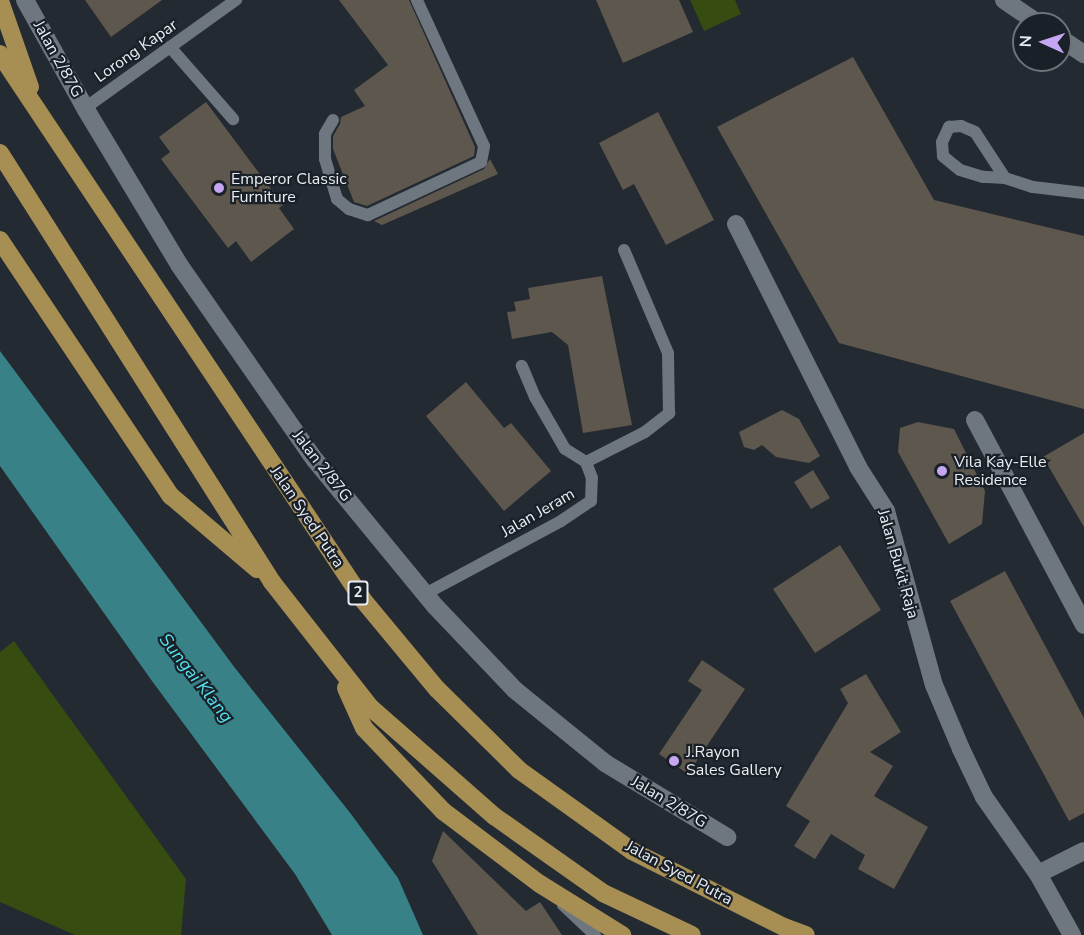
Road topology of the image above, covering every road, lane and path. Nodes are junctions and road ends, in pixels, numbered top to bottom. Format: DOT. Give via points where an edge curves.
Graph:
graph roads {
  1 [pos="25,0"];
  2 [pos="236,0"];
  3 [pos="417,0"];
  4 [pos="1004,0"];
  5 [pos="0,1"];
  6 [pos="1022,12"];
  7 [pos="170,47"];
  8 [pos="0,54"];
  9 [pos="85,108"];
  10 [pos="40,117"];
  11 [pos="233,120"];
  12 [pos="333,120"];
  13 [pos="0,153"];
  14 [pos="1005,178"];
  15 [pos="1084,193"];
  16 [pos="736,224"];
  17 [pos="0,240"];
  18 [pos="624,250"];
  19 [pos="522,366"];
  20 [pos="975,420"];
  21 [pos="586,462"];
  22 [pos="272,582"];
  23 [pos="425,594"];
  24 [pos="1084,626"];
  25 [pos="331,657"];
  26 [pos="727,837"];
  27 [pos="1084,851"];
  28 [pos="1038,874"];
  29 [pos="540,884"];
  30 [pos="595,935"];
  31 [pos="622,935"];
  32 [pos="692,935"];
  33 [pos="806,935"];
  34 [pos="1072,935"];
  1 -- 9 [label="street, Jalan 2/87G"];
  2 -- 7 [label="lane, Lorong Kapar"];
  3 -- 12 [label="lane" via="484,146 481,162 368,215 349,210 337,199 325,159 325,134"];
  4 -- 6 [label="street"];
  5 -- 10 [label="main road"];
  7 -- 9 [label="lane, Lorong Kapar"];
  7 -- 11 [label="lane"];
  8 -- 10 [label="main road, Jalan Syed Putra / 2"];
  9 -- 23 [label="street, Jalan 2/87G" via="180,266 308,450"];
  10 -- 33 [label="main road, Jalan Syed Putra / 2" via="363,600 437,688 519,770 632,850"];
  13 -- 22 [label="main road"];
  14 -- 14 [label="lane" via="960,170 943,156 942,142 949,127 961,126 975,132"];
  14 -- 15 [label="lane" via="1033,187"];
  16 -- 28 [label="street, Jalan Bukit Raja" via="858,467 886,511 934,685 961,749 984,797"];
  17 -- 22 [label="main road" via="171,496"];
  18 -- 21 [label="lane" via="668,352 669,413 645,432"];
  19 -- 21 [label="lane" via="565,449"];
  20 -- 24 [label="street"];
  21 -- 23 [label="lane, Jalan Jeram" via="592,478 591,501"];
  22 -- 25 [label="main road"];
  23 -- 26 [label="street, Jalan 2/87G" via="515,690 605,763"];
  25 -- 29 [label="main road" via="364,728 443,811"];
  25 -- 32 [label="main road" via="370,707 494,816 603,893"];
  27 -- 28 [label="street"];
  28 -- 34 [label="street, Jalan Bukit Raja"];
  29 -- 30 [label="lane"];
  29 -- 31 [label="main road"];
}
